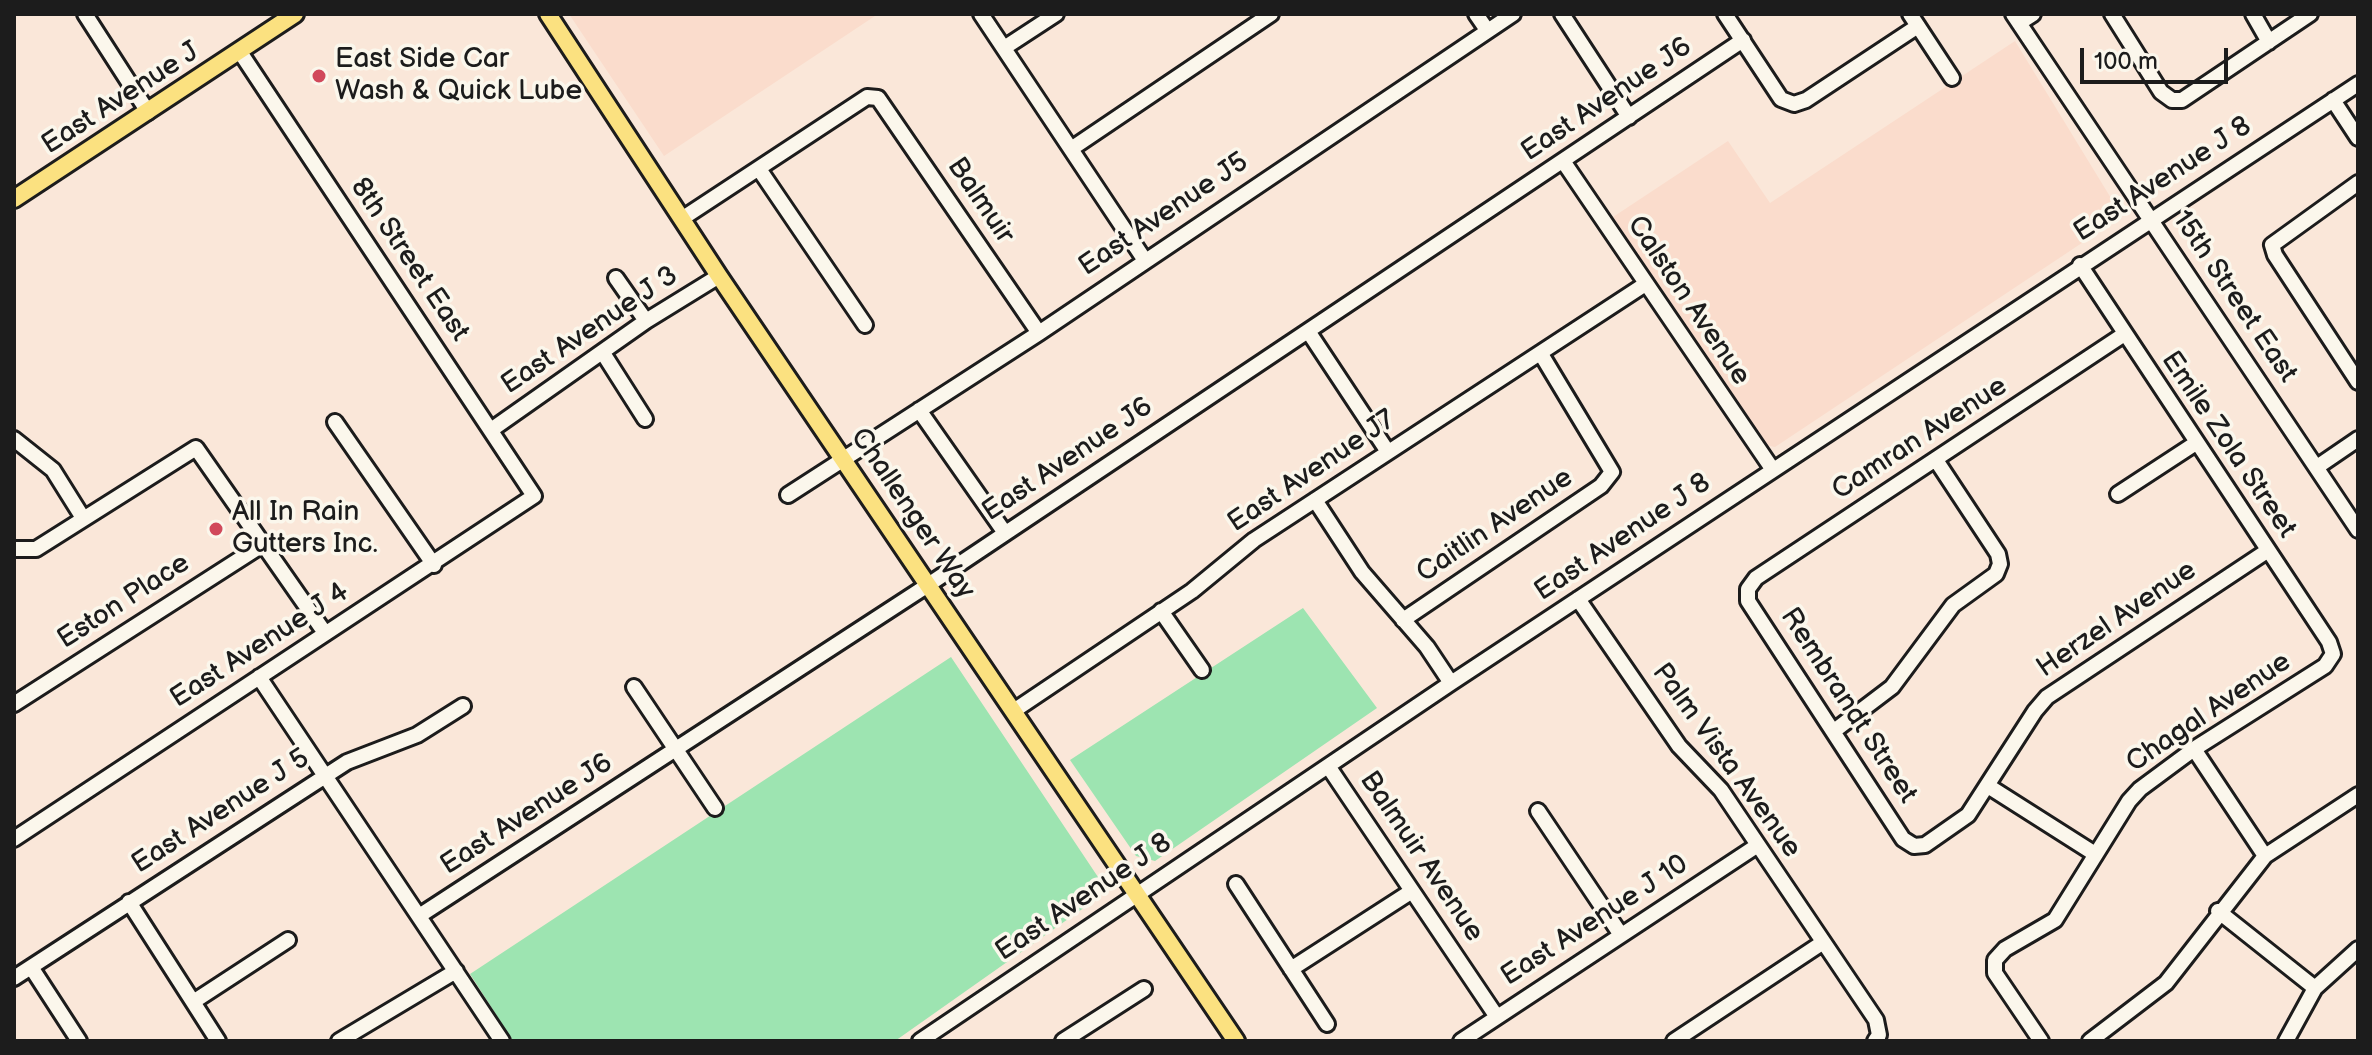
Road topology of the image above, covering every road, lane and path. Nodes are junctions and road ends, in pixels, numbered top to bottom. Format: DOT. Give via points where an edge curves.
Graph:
graph roads {
  1 [pos="85,14"];
  2 [pos="295,14"];
  3 [pos="548,14"];
  4 [pos="981,14"];
  5 [pos="1056,14"];
  6 [pos="1271,14"];
  7 [pos="1476,14"];
  8 [pos="1513,14"];
  9 [pos="1562,14"];
  10 [pos="1725,14"];
  11 [pos="2033,14"];
  12 [pos="2112,14"];
  13 [pos="2253,14"];
  14 [pos="2310,14"];
  15 [pos="2016,18"];
  16 [pos="1914,20"];
  17 [pos="1487,30"];
  18 [pos="1743,40"];
  19 [pos="2269,42"];
  20 [pos="1004,48"];
  21 [pos="240,52"];
  22 [pos="1952,78"];
  23 [pos="2358,84"];
  24 [pos="2333,100"];
  25 [pos="148,112"];
  26 [pos="1629,117"];
  27 [pos="2358,138"];
  28 [pos="1071,149"];
  29 [pos="1563,161"];
  30 [pos="759,169"];
  31 [pos="2358,183"];
  32 [pos="14,199"];
  33 [pos="683,218"];
  34 [pos="2150,219"];
  35 [pos="1144,259"];
  36 [pos="2080,265"];
  37 [pos="719,276"];
  38 [pos="616,278"];
  39 [pos="1644,285"];
  40 [pos="646,321"];
  41 [pos="865,325"];
  42 [pos="1308,331"];
  43 [pos="1039,333"];
  44 [pos="2123,335"];
  45 [pos="603,353"];
  46 [pos="1541,354"];
  47 [pos="2358,382"];
  48 [pos="919,410"];
  49 [pos="645,419"];
  50 [pos="335,422"];
  51 [pos="491,430"];
  52 [pos="14,439"];
  53 [pos="2358,439"];
  54 [pos="2196,443"];
  55 [pos="1388,452"];
  56 [pos="843,459"];
  57 [pos="1936,460"];
  58 [pos="2317,467"];
  59 [pos="1773,470"];
  60 [pos="2118,494"];
  61 [pos="788,495"];
  62 [pos="534,496"];
  63 [pos="1315,500"];
  64 [pos="83,518"];
  65 [pos="2358,530"];
  66 [pos="1005,533"];
  67 [pos="262,545"];
  68 [pos="14,549"];
  69 [pos="2267,551"];
  70 [pos="434,565"];
  71 [pos="928,585"];
  72 [pos="1748,589"];
  73 [pos="1578,599"];
  74 [pos="1161,611"];
  75 [pos="1403,620"];
  76 [pos="325,633"];
  77 [pos="2333,654"];
  78 [pos="1202,670"];
  79 [pos="259,677"];
  80 [pos="1451,683"];
  81 [pos="634,687"];
  82 [pos="14,704"];
  83 [pos="463,706"];
  84 [pos="1015,710"];
  85 [pos="1834,731"];
  86 [pos="675,749"];
  87 [pos="2194,749"];
  88 [pos="1328,766"];
  89 [pos="326,775"];
  90 [pos="1988,786"];
  91 [pos="2358,795"];
  92 [pos="715,808"];
  93 [pos="1538,811"];
  94 [pos="14,839"];
  95 [pos="1758,845"];
  96 [pos="1914,846"];
  97 [pos="2095,854"];
  98 [pos="2265,856"];
  99 [pos="1236,884"];
  100 [pos="1412,891"];
  101 [pos="1136,894"];
  102 [pos="129,902"];
  103 [pos="2218,911"];
  104 [pos="419,916"];
  105 [pos="1621,935"];
  106 [pos="288,940"];
  107 [pos="1822,943"];
  108 [pos="2358,949"];
  109 [pos="31,967"];
  110 [pos="1291,969"];
  111 [pos="456,971"];
  112 [pos="14,978"];
  113 [pos="2315,988"];
  114 [pos="1144,989"];
  115 [pos="193,1002"];
  116 [pos="1497,1017"];
  117 [pos="1327,1024"];
  118 [pos="356,1036"];
  119 [pos="1877,1038"];
  120 [pos="79,1041"];
  121 [pos="218,1041"];
  122 [pos="339,1041"];
  123 [pos="502,1041"];
  124 [pos="920,1041"];
  125 [pos="1063,1041"];
  126 [pos="1236,1041"];
  127 [pos="1461,1041"];
  128 [pos="1674,1041"];
  129 [pos="2041,1041"];
  130 [pos="2090,1041"];
  131 [pos="2286,1041"];
  1 -- 25 [label="street"];
  2 -- 21 [label="main road, East Avenue J"];
  3 -- 33 [label="main road, Challenger Way"];
  4 -- 20 [label="street"];
  5 -- 20 [label="street"];
  6 -- 28 [label="street"];
  7 -- 17 [label="street"];
  8 -- 17 [label="street, East Avenue J5"];
  9 -- 26 [label="street"];
  10 -- 18 [label="street"];
  11 -- 15 [label="street"];
  12 -- 19 [label="street" via="2161,92 2172,100 2182,100"];
  13 -- 19 [label="street"];
  14 -- 19 [label="street"];
  15 -- 34 [label="street, 15th Street East"];
  16 -- 18 [label="street" via="1794,104 1781,99"];
  16 -- 22 [label="street"];
  17 -- 35 [label="street, East Avenue J5"];
  18 -- 26 [label="street, East Avenue J6"];
  20 -- 28 [label="street"];
  21 -- 25 [label="main road, East Avenue J"];
  21 -- 51 [label="street, 8th Street East"];
  23 -- 24 [label="street, East Avenue J 8"];
  24 -- 27 [label="street"];
  24 -- 34 [label="street, East Avenue J 8"];
  25 -- 32 [label="main road, East Avenue J"];
  26 -- 29 [label="street, East Avenue J6"];
  28 -- 35 [label="street"];
  29 -- 39 [label="street, Calston Avenue"];
  29 -- 42 [label="street, East Avenue J6"];
  30 -- 33 [label="street"];
  30 -- 41 [label="street"];
  30 -- 43 [label="street, Balmuir" via="867,97 878,98"];
  31 -- 47 [label="street" via="2272,245"];
  33 -- 37 [label="main road, Challenger Way"];
  34 -- 36 [label="street, East Avenue J 8"];
  34 -- 58 [label="street, 15th Street East"];
  35 -- 43 [label="street, East Avenue J5"];
  36 -- 44 [label="street, Emile Zola Street"];
  36 -- 59 [label="street, East Avenue J 8"];
  37 -- 40 [label="street, East Avenue J 3"];
  37 -- 56 [label="main road, Challenger Way"];
  38 -- 40 [label="street"];
  39 -- 46 [label="street, East Avenue J7"];
  39 -- 59 [label="street, Calston Avenue"];
  40 -- 45 [label="street, East Avenue J 3"];
  42 -- 55 [label="street"];
  42 -- 66 [label="street, East Avenue J6"];
  43 -- 48 [label="street, East Avenue J5"];
  44 -- 54 [label="street, Emile Zola Street"];
  44 -- 57 [label="street, Camran Avenue"];
  45 -- 49 [label="street"];
  45 -- 51 [label="street, East Avenue J 3"];
  46 -- 55 [label="street, East Avenue J7"];
  46 -- 75 [label="street, Caitlin Avenue" via="1612,472 1601,486"];
  48 -- 56 [label="street, East Avenue J5"];
  48 -- 66 [label="street"];
  50 -- 70 [label="street"];
  51 -- 62 [label="street, 8th Street East"];
  52 -- 64 [label="street" via="53,470"];
  53 -- 58 [label="street"];
  54 -- 60 [label="street"];
  54 -- 69 [label="street, Emile Zola Street"];
  55 -- 63 [label="street, East Avenue J7"];
  56 -- 61 [label="street"];
  56 -- 71 [label="main road, Challenger Way"];
  57 -- 72 [label="street, Camran Avenue" via="1756,578"];
  57 -- 85 [label="street" via="2000,564 1996,574 1953,605 1892,687"];
  58 -- 65 [label="street, 15th Street East"];
  59 -- 73 [label="street, East Avenue J 8"];
  62 -- 70 [label="street, East Avenue J 4"];
  63 -- 74 [label="street, East Avenue J7"];
  63 -- 75 [label="street" via="1362,572"];
  64 -- 67 [label="street" via="196,448"];
  64 -- 68 [label="street" via="36,549"];
  66 -- 71 [label="street, East Avenue J6"];
  67 -- 76 [label="street"];
  67 -- 82 [label="street, Eston Place"];
  69 -- 77 [label="street, Emile Zola Street"];
  69 -- 90 [label="street, Herzel Avenue" via="2047,697"];
  70 -- 76 [label="street, East Avenue J 4"];
  71 -- 84 [label="main road, Challenger Way"];
  71 -- 86 [label="street, East Avenue J6"];
  72 -- 85 [label="street, Rembrandt Street" via="1748,601"];
  73 -- 80 [label="street, East Avenue J 8"];
  73 -- 95 [label="street, Palm Vista Avenue" via="1679,746 1721,790"];
  74 -- 78 [label="street"];
  74 -- 84 [label="street, East Avenue J7"];
  75 -- 80 [label="street"];
  76 -- 79 [label="street, East Avenue J 4"];
  77 -- 87 [label="street, Chagal Avenue" via="2325,666"];
  79 -- 89 [label="street"];
  79 -- 94 [label="street, East Avenue J 4"];
  80 -- 88 [label="street, East Avenue J 8"];
  81 -- 86 [label="street"];
  83 -- 89 [label="street, East Avenue J 5" via="417,735 357,756"];
  84 -- 101 [label="main road, Challenger Way"];
  85 -- 96 [label="street, Rembrandt Street" via="1903,839"];
  86 -- 92 [label="street"];
  86 -- 104 [label="street, East Avenue J6"];
  87 -- 97 [label="street, Chagal Avenue" via="2129,801"];
  87 -- 98 [label="street"];
  88 -- 100 [label="street, Balmuir Avenue"];
  88 -- 101 [label="street, East Avenue J 8"];
  89 -- 102 [label="street, East Avenue J 5"];
  89 -- 104 [label="street"];
  90 -- 96 [label="street, Herzel Avenue" via="1968,815 1925,845"];
  90 -- 97 [label="street"];
  91 -- 98 [label="street"];
  93 -- 105 [label="street"];
  95 -- 105 [label="street, East Avenue J 10"];
  95 -- 107 [label="street, Palm Vista Avenue"];
  97 -- 129 [label="street, Chagal Avenue" via="2055,920 1995,960 1995,973"];
  98 -- 103 [label="street"];
  99 -- 110 [label="street"];
  100 -- 110 [label="street"];
  100 -- 116 [label="street, Balmuir Avenue"];
  101 -- 124 [label="street, East Avenue J 8"];
  101 -- 126 [label="main road, Challenger Way"];
  102 -- 109 [label="street, East Avenue J 5"];
  102 -- 115 [label="street"];
  103 -- 113 [label="street"];
  103 -- 130 [label="street" via="2166,983"];
  104 -- 111 [label="street"];
  105 -- 116 [label="street, East Avenue J 10"];
  106 -- 115 [label="street"];
  107 -- 119 [label="street, Palm Vista Avenue" via="1876,1020"];
  107 -- 128 [label="street"];
  108 -- 113 [label="street"];
  109 -- 112 [label="street, East Avenue J 5"];
  109 -- 120 [label="street"];
  110 -- 117 [label="street"];
  111 -- 118 [label="street"];
  111 -- 123 [label="street"];
  113 -- 131 [label="street"];
  114 -- 125 [label="street"];
  115 -- 121 [label="street"];
  116 -- 127 [label="street, East Avenue J 10"];
  118 -- 122 [label="street"];
}
